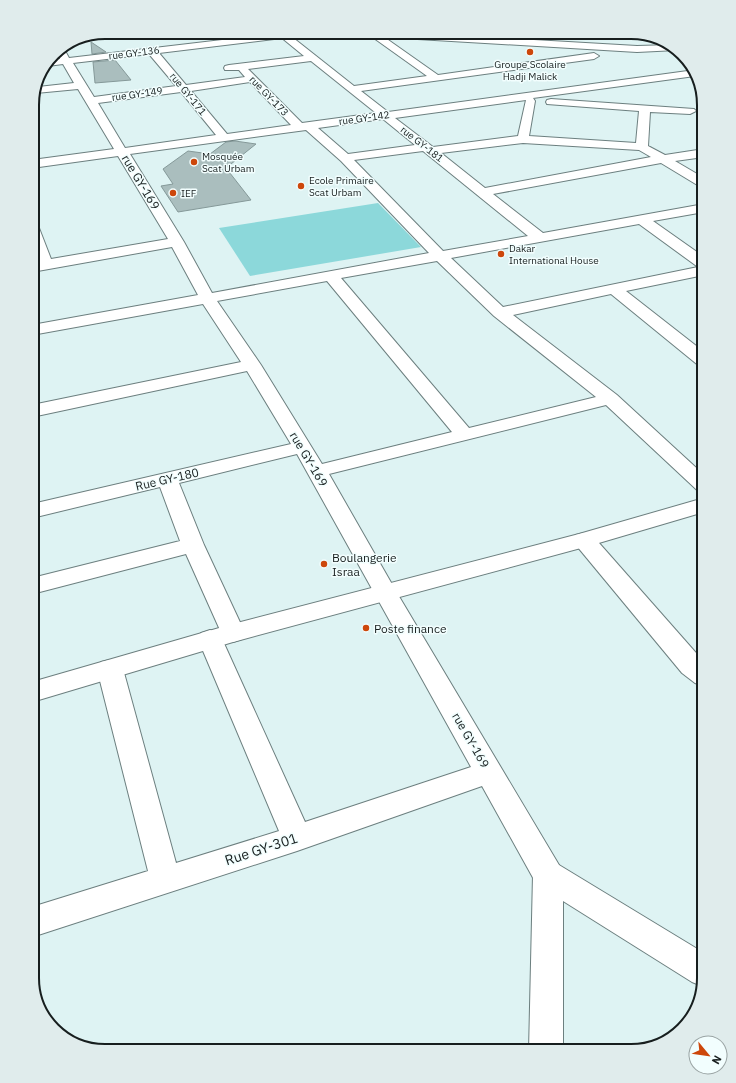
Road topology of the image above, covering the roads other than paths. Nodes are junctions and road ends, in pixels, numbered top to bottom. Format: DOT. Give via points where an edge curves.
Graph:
graph roads {
  1 [pos="256,39"];
  2 [pos="289,39"];
  3 [pos="381,39"];
  4 [pos="468,39"];
  5 [pos="523,39"];
  6 [pos="524,42"];
  7 [pos="665,48"];
  8 [pos="637,49"];
  9 [pos="152,50"];
  10 [pos="63,55"];
  11 [pos="312,58"];
  12 [pos="239,68"];
  13 [pos="511,68"];
  14 [pos="219,70"];
  15 [pos="188,74"];
  16 [pos="689,74"];
  17 [pos="173,76"];
  18 [pos="525,76"];
  19 [pos="436,78"];
  20 [pos="253,79"];
  21 [pos="538,84"];
  22 [pos="82,85"];
  23 [pos="182,88"];
  24 [pos="352,89"];
  25 [pos="41,90"];
  26 [pos="551,92"];
  27 [pos="526,98"];
  28 [pos="92,101"];
  29 [pos="645,108"];
  30 [pos="697,110"];
  31 [pos="690,111"];
  32 [pos="385,115"];
  33 [pos="644,122"];
  34 [pos="303,126"];
  35 [pos="224,137"];
  36 [pos="523,139"];
  37 [pos="642,147"];
  38 [pos="429,149"];
  39 [pos="122,151"];
  40 [pos="697,154"];
  41 [pos="345,158"];
  42 [pos="662,159"];
  43 [pos="39,163"];
  44 [pos="697,179"];
  45 [pos="482,192"];
  46 [pos="697,209"];
  47 [pos="641,219"];
  48 [pos="540,238"];
  49 [pos="178,242"];
  50 [pos="440,256"];
  51 [pos="697,259"];
  52 [pos="39,266"];
  53 [pos="697,271"];
  54 [pos="331,276"];
  55 [pos="614,289"];
  56 [pos="207,298"];
  57 [pos="500,313"];
  58 [pos="39,329"];
  59 [pos="697,355"];
  60 [pos="252,365"];
  61 [pos="610,399"];
  62 [pos="39,409"];
  63 [pos="465,435"];
  64 [pos="302,447"];
  65 [pos="317,471"];
  66 [pos="167,480"];
  67 [pos="697,480"];
  68 [pos="697,507"];
  69 [pos="39,509"];
  70 [pos="584,540"];
  71 [pos="193,545"];
  72 [pos="39,584"];
  73 [pos="385,593"];
  74 [pos="222,636"];
  75 [pos="110,669"];
  76 [pos="697,671"];
  77 [pos="39,690"];
  78 [pos="490,772"];
  79 [pos="297,838"];
  80 [pos="548,875"];
  81 [pos="166,879"];
  82 [pos="39,920"];
  83 [pos="697,967"];
  84 [pos="546,1044"];
  1 -- 9 [label="street, rue GY-136"];
  2 -- 11 [label="street, rue GY-181"];
  3 -- 19 [label="street"];
  4 -- 6 [label="street"];
  5 -- 6 [label="street"];
  6 -- 8 [label="street"];
  7 -- 8 [label="street"];
  8 -- 13 [label="street"];
  9 -- 10 [label="street, rue GY-136"];
  9 -- 17 [label="street, rue GY-171"];
  10 -- 22 [label="street, rue GY-169"];
  11 -- 12 [label="street"];
  11 -- 24 [label="street, rue GY-181"];
  12 -- 14 [label="street"];
  12 -- 20 [label="street, rue GY-173"];
  13 -- 18 [label="street"];
  13 -- 19 [label="street"];
  15 -- 17 [label="street"];
  16 -- 26 [label="street, rue GY-142"];
  17 -- 23 [label="street, rue GY-171"];
  19 -- 24 [label="street"];
  20 -- 23 [label="street, rue GY-149"];
  20 -- 34 [label="street, rue GY-173"];
  21 -- 26 [label="street"];
  22 -- 25 [label="street"];
  22 -- 28 [label="street, rue GY-169"];
  23 -- 28 [label="street, rue GY-149"];
  23 -- 35 [label="street, rue GY-171"];
  24 -- 32 [label="street, rue GY-181"];
  26 -- 27 [label="street, rue GY-142"];
  27 -- 29 [label="street"];
  27 -- 32 [label="street, rue GY-142"];
  27 -- 36 [label="street"];
  28 -- 39 [label="street, rue GY-169"];
  29 -- 31 [label="street"];
  29 -- 33 [label="street"];
  30 -- 31 [label="street"];
  31 -- 33 [label="street"];
  32 -- 34 [label="street, rue GY-142"];
  32 -- 38 [label="street, rue GY-181"];
  33 -- 37 [label="street"];
  34 -- 35 [label="street, rue GY-142"];
  34 -- 41 [label="street, rue GY-173"];
  35 -- 39 [label="street, rue GY-142"];
  36 -- 37 [label="street"];
  36 -- 38 [label="street"];
  37 -- 42 [label="street"];
  38 -- 41 [label="street"];
  38 -- 45 [label="street, rue GY-181"];
  39 -- 43 [label="street, rue GY-142"];
  39 -- 49 [label="street, rue GY-169"];
  40 -- 42 [label="street"];
  41 -- 50 [label="street, rue GY-173"];
  42 -- 44 [label="street"];
  42 -- 45 [label="street"];
  45 -- 48 [label="street, rue GY-181"];
  46 -- 47 [label="street"];
  47 -- 48 [label="street"];
  47 -- 51 [label="street"];
  48 -- 50 [label="street"];
  49 -- 52 [label="street"];
  49 -- 56 [label="street, rue GY-169"];
  50 -- 54 [label="street"];
  50 -- 57 [label="street, rue GY-173"];
  53 -- 55 [label="street"];
  54 -- 56 [label="street"];
  54 -- 63 [label="street"];
  55 -- 57 [label="street"];
  55 -- 59 [label="street"];
  56 -- 58 [label="street"];
  56 -- 60 [label="street, rue GY-169"];
  57 -- 61 [label="street, rue GY-173"];
  60 -- 62 [label="street"];
  60 -- 64 [label="street, rue GY-169"];
  61 -- 63 [label="street"];
  61 -- 67 [label="street, rue GY-173"];
  63 -- 65 [label="street"];
  64 -- 65 [label="street, rue GY-169"];
  64 -- 66 [label="street, Rue GY-180"];
  65 -- 73 [label="street, rue GY-169"];
  66 -- 69 [label="street, Rue GY-180"];
  66 -- 71 [label="street"];
  68 -- 70 [label="street"];
  70 -- 73 [label="street"];
  70 -- 76 [label="street"];
  71 -- 72 [label="street"];
  71 -- 74 [label="street"];
  73 -- 74 [label="street"];
  73 -- 78 [label="street, rue GY-169"];
  74 -- 75 [label="street"];
  74 -- 79 [label="street"];
  75 -- 77 [label="street"];
  75 -- 81 [label="street"];
  78 -- 79 [label="street, Rue GY-301"];
  78 -- 80 [label="street, rue GY-169"];
  79 -- 81 [label="street, Rue GY-301"];
  80 -- 83 [label="street"];
  80 -- 84 [label="street"];
  81 -- 82 [label="street, Rue GY-301"];
}
